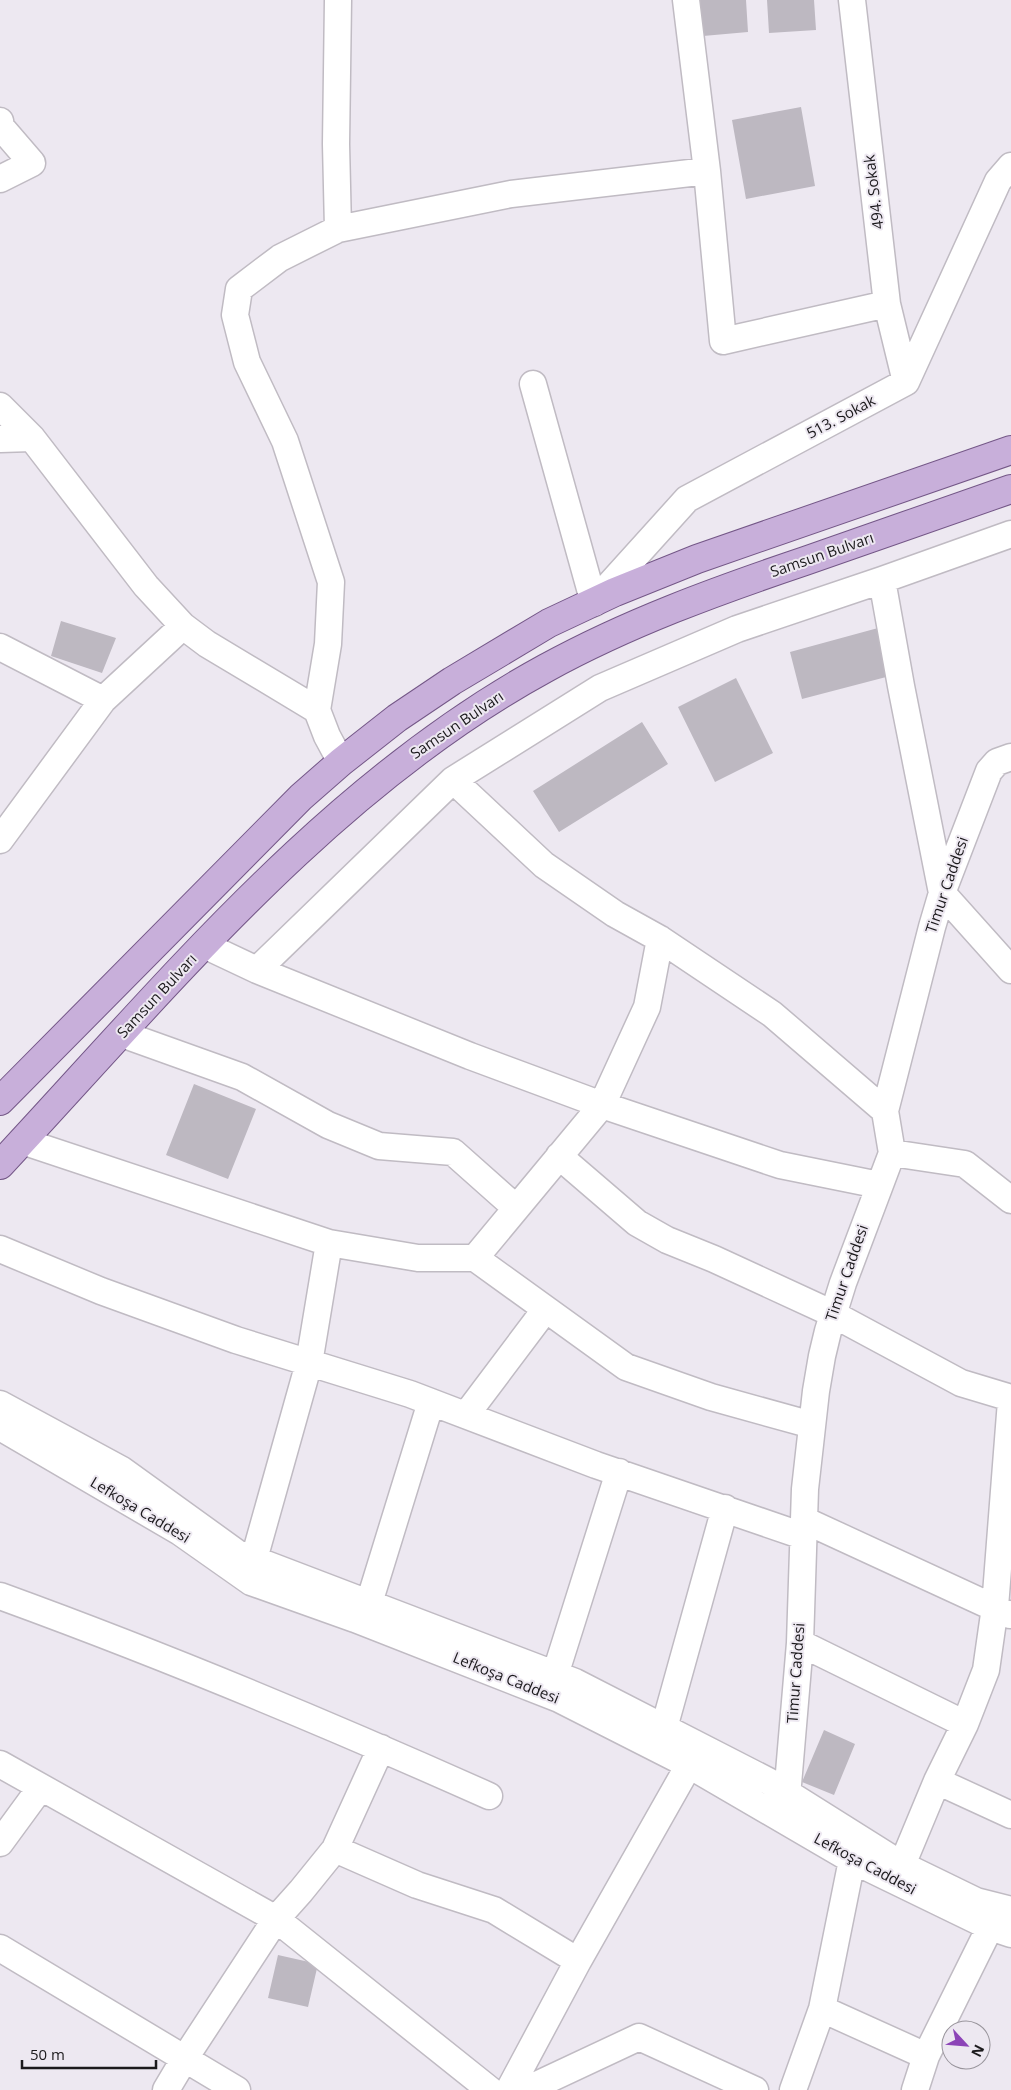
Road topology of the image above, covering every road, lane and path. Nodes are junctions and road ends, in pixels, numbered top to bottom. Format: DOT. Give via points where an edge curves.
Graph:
graph roads {
  1 [pos="338,0"];
  2 [pos="686,0"];
  3 [pos="852,0"];
  4 [pos="0,125"];
  5 [pos="1011,166"];
  6 [pos="707,171"];
  7 [pos="0,179"];
  8 [pos="338,228"];
  9 [pos="887,304"];
  10 [pos="906,382"];
  11 [pos="533,384"];
  12 [pos="0,406"];
  13 [pos="32,438"];
  14 [pos="0,439"];
  15 [pos="1011,450"];
  16 [pos="1011,489"];
  17 [pos="1011,534"];
  18 [pos="882,580"];
  19 [pos="594,603"];
  20 [pos="183,626"];
  21 [pos="0,647"];
  22 [pos="104,700"];
  23 [pos="317,710"];
  24 [pos="341,762"];
  25 [pos="1006,764"];
  26 [pos="453,780"];
  27 [pos="0,839"];
  28 [pos="942,893"];
  29 [pos="660,938"];
  30 [pos="204,945"];
  31 [pos="257,970"];
  32 [pos="1011,970"];
  33 [pos="122,1034"];
  34 [pos="0,1101"];
  35 [pos="602,1104"];
  36 [pos="885,1111"];
  37 [pos="22,1141"];
  38 [pos="892,1153"];
  39 [pos="559,1156"];
  40 [pos="0,1165"];
  41 [pos="878,1185"];
  42 [pos="1011,1200"];
  43 [pos="516,1208"];
  44 [pos="329,1243"];
  45 [pos="0,1249"];
  46 [pos="475,1258"];
  47 [pos="545,1310"];
  48 [pos="833,1314"];
  49 [pos="309,1363"];
  50 [pos="1011,1400"];
  51 [pos="431,1402"];
  52 [pos="0,1404"];
  53 [pos="466,1415"];
  54 [pos="812,1425"];
  55 [pos="0,1427"];
  56 [pos="619,1472"];
  57 [pos="725,1508"];
  58 [pos="804,1528"];
  59 [pos="254,1559"];
  60 [pos="0,1596"];
  61 [pos="370,1603"];
  62 [pos="1003,1611"];
  63 [pos="800,1643"];
  64 [pos="555,1675"];
  65 [pos="965,1724"];
  66 [pos="664,1728"];
  67 [pos="381,1748"];
  68 [pos="0,1764"];
  69 [pos="689,1765"];
  70 [pos="937,1781"];
  71 [pos="41,1787"];
  72 [pos="788,1792"];
  73 [pos="489,1796"];
  74 [pos="1011,1814"];
  75 [pos="785,1821"];
  76 [pos="0,1843"];
  77 [pos="335,1849"];
  78 [pos="859,1851"];
  79 [pos="902,1865"];
  80 [pos="1011,1910"];
  81 [pos="276,1919"];
  82 [pos="1001,1931"];
  83 [pos="0,1948"];
  84 [pos="578,1961"];
  85 [pos="822,2010"];
  86 [pos="926,2056"];
  87 [pos="184,2058"];
  88 [pos="166,2090"];
  89 [pos="236,2090"];
  90 [pos="490,2090"];
  91 [pos="509,2090"];
  92 [pos="526,2090"];
  93 [pos="755,2090"];
  94 [pos="793,2090"];
  95 [pos="915,2090"];
  1 -- 8 [label="street"];
  2 -- 6 [label="street"];
  3 -- 9 [label="street, 494. Sokak"];
  4 -- 7 [label="street" via="32,163"];
  5 -- 10 [label="street" via="998,181"];
  6 -- 8 [label="street" via="511,194"];
  6 -- 9 [label="street" via="723,340"];
  8 -- 23 [label="street" via="280,258 239,289 235,315 246,362 284,441 331,582 328,644"];
  9 -- 10 [label="street, 494. Sokak"];
  10 -- 19 [label="street, 513. Sokak" via="687,499"];
  11 -- 19 [label="street"];
  12 -- 13 [label="street"];
  13 -- 14 [label="street"];
  13 -- 20 [label="street" via="146,586"];
  15 -- 19 [label="main road" via="696,559"];
  16 -- 30 [label="main road, Samsun Bulvarı" via="682,604 544,668 427,743 258,888"];
  17 -- 18 [label="street"];
  18 -- 26 [label="street" via="737,629 600,688"];
  18 -- 28 [label="street"];
  19 -- 24 [label="main road" via="549,623 452,681 397,718"];
  20 -- 22 [label="street"];
  20 -- 23 [label="street" via="206,644"];
  21 -- 22 [label="street"];
  22 -- 27 [label="street"];
  23 -- 24 [label="street"];
  24 -- 34 [label="main road" via="245,853"];
  25 -- 28 [label="street, Timur Caddesi" via="989,772"];
  26 -- 29 [label="street" via="544,865 615,914"];
  26 -- 31 [label="street"];
  28 -- 32 [label="street"];
  28 -- 36 [label="street, Timur Caddesi"];
  29 -- 35 [label="street" via="647,1006"];
  29 -- 36 [label="street" via="772,1014"];
  30 -- 31 [label="street"];
  30 -- 33 [label="main road, Samsun Bulvarı"];
  31 -- 35 [label="street" via="470,1056"];
  33 -- 37 [label="main road, Samsun Bulvarı"];
  33 -- 43 [label="street" via="242,1077 328,1125 379,1146 453,1152"];
  35 -- 39 [label="street"];
  35 -- 41 [label="street" via="780,1165"];
  36 -- 38 [label="street, Timur Caddesi"];
  37 -- 40 [label="main road, Samsun Bulvarı"];
  37 -- 44 [label="street"];
  38 -- 41 [label="street, Timur Caddesi"];
  38 -- 42 [label="street" via="965,1164"];
  39 -- 43 [label="street"];
  39 -- 48 [label="street" via="637,1223 667,1240"];
  41 -- 48 [label="street, Timur Caddesi"];
  43 -- 46 [label="street"];
  44 -- 46 [label="street" via="418,1258"];
  44 -- 49 [label="street"];
  45 -- 49 [label="street" via="101,1291"];
  46 -- 47 [label="street"];
  47 -- 53 [label="street"];
  47 -- 54 [label="street" via="626,1367 712,1397"];
  48 -- 50 [label="street" via="961,1383"];
  48 -- 54 [label="street, Timur Caddesi"];
  49 -- 51 [label="street"];
  49 -- 59 [label="street"];
  50 -- 62 [label="street"];
  51 -- 53 [label="street"];
  51 -- 61 [label="street"];
  52 -- 59 [label="street" via="122,1470 237,1553"];
  53 -- 56 [label="street"];
  54 -- 58 [label="street, Timur Caddesi"];
  55 -- 69 [label="street, Lefkoşa Caddesi" via="180,1532 251,1582 559,1699"];
  56 -- 57 [label="street"];
  56 -- 64 [label="street"];
  57 -- 58 [label="street"];
  57 -- 66 [label="street"];
  58 -- 62 [label="street"];
  58 -- 63 [label="street, Timur Caddesi"];
  59 -- 61 [label="street"];
  60 -- 67 [label="street" via="113,1637"];
  61 -- 64 [label="street"];
  62 -- 65 [label="street" via="986,1670"];
  63 -- 65 [label="street"];
  63 -- 72 [label="street, Timur Caddesi"];
  64 -- 66 [label="street"];
  65 -- 70 [label="street"];
  66 -- 72 [label="street"];
  67 -- 73 [label="street"];
  67 -- 77 [label="street"];
  68 -- 71 [label="street"];
  69 -- 75 [label="street, Lefkoşa Caddesi"];
  69 -- 84 [label="street"];
  70 -- 74 [label="street"];
  70 -- 79 [label="street"];
  71 -- 76 [label="street"];
  71 -- 81 [label="street"];
  72 -- 75 [label="street, Timur Caddesi"];
  72 -- 78 [label="street"];
  75 -- 78 [label="street, Lefkoşa Caddesi"];
  77 -- 81 [label="street"];
  77 -- 84 [label="street" via="417,1885 494,1910"];
  78 -- 79 [label="street"];
  78 -- 82 [label="street, Lefkoşa Caddesi"];
  78 -- 85 [label="street"];
  79 -- 80 [label="street" via="976,1901"];
  81 -- 87 [label="street"];
  81 -- 90 [label="street"];
  82 -- 86 [label="street"];
  83 -- 87 [label="street"];
  84 -- 91 [label="street"];
  85 -- 86 [label="street"];
  85 -- 94 [label="street"];
  86 -- 95 [label="street"];
  87 -- 88 [label="street"];
  87 -- 89 [label="street"];
  92 -- 93 [label="street" via="639,2037"];
}
